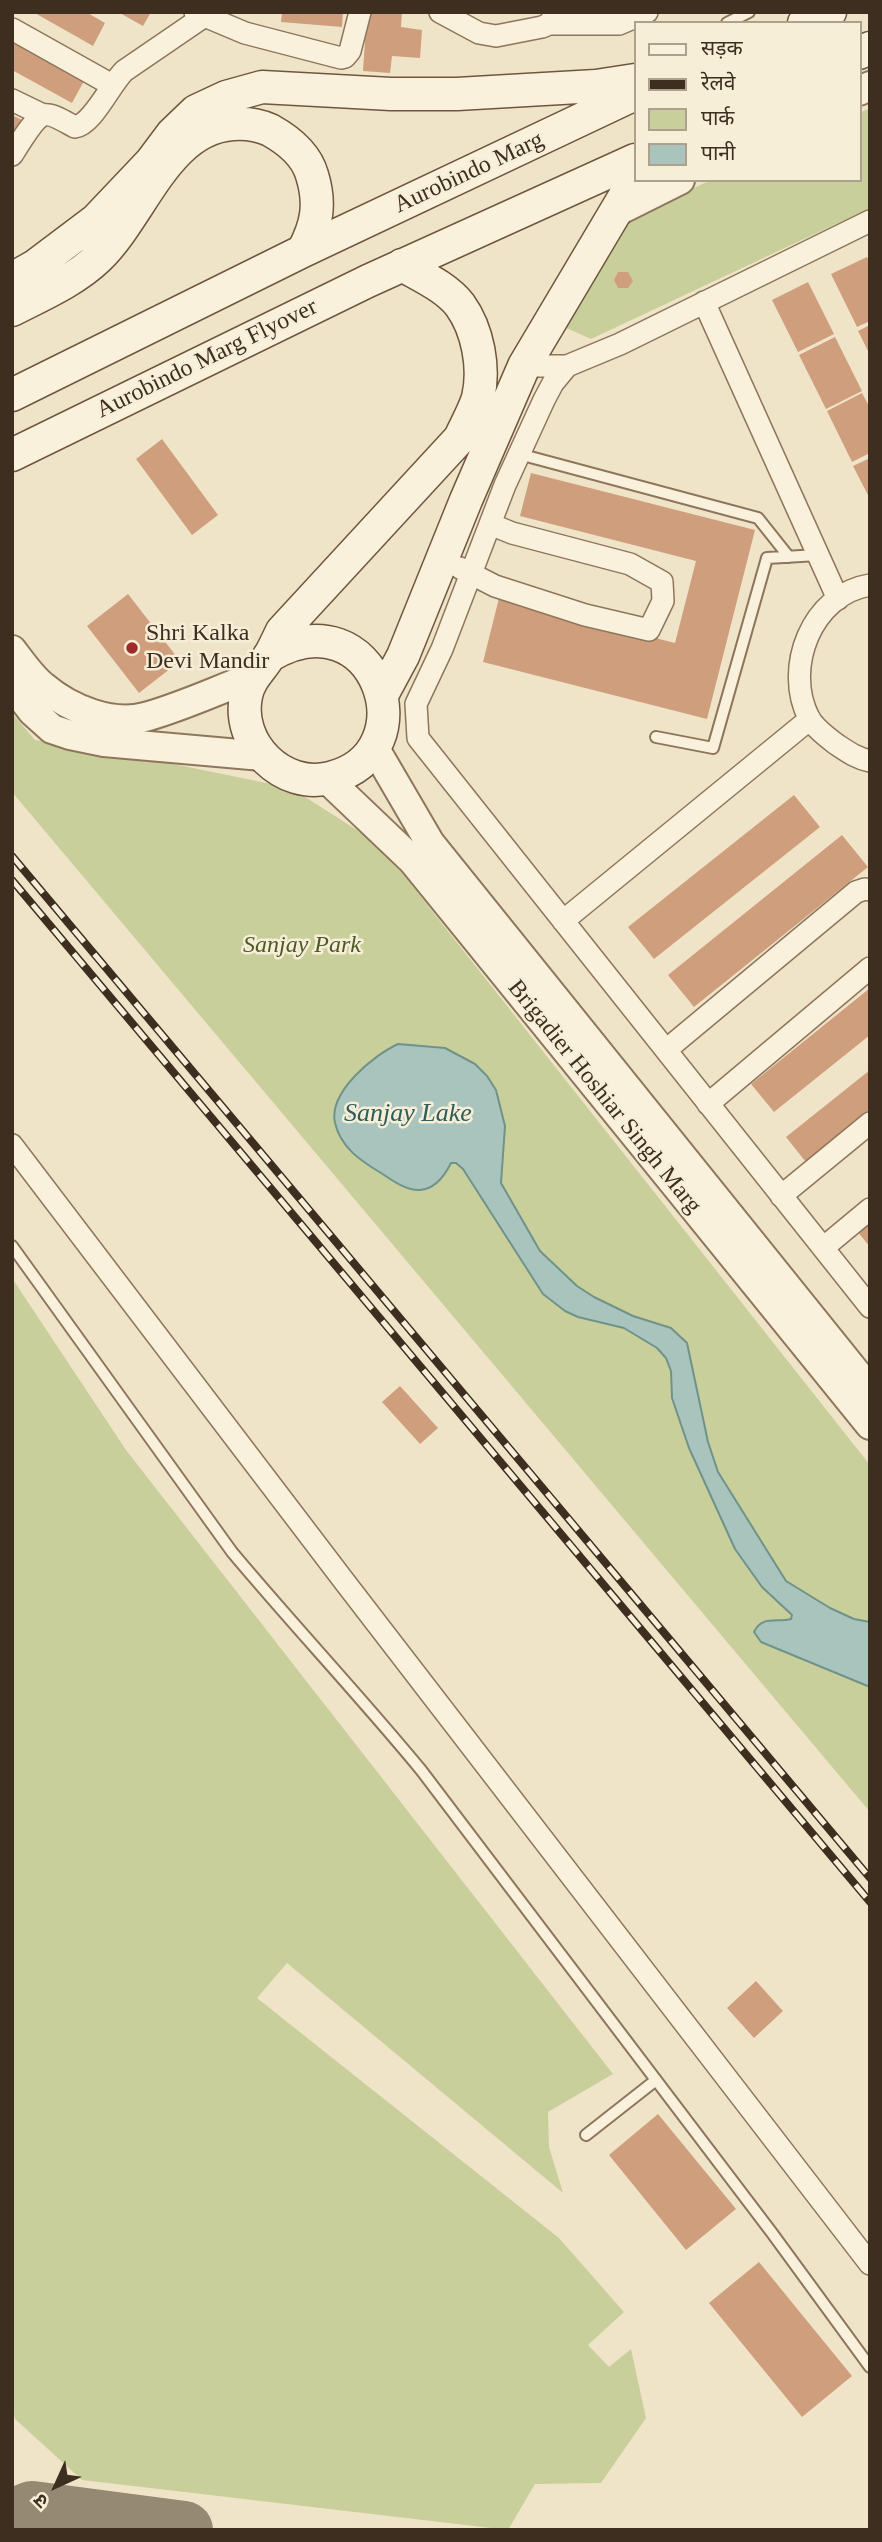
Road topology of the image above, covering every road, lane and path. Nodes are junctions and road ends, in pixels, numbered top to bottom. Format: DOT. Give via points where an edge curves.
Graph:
graph roads {
  1 [pos="360,12"];
  2 [pos="440,12"];
  3 [pos="647,12"];
  4 [pos="749,12"];
  5 [pos="830,12"];
  6 [pos="199,14"];
  7 [pos="552,18"];
  8 [pos="731,21"];
  9 [pos="809,21"];
  10 [pos="12,29"];
  11 [pos="634,80"];
  12 [pos="112,85"];
  13 [pos="634,94"];
  14 [pos="12,100"];
  15 [pos="43,115"];
  16 [pos="12,155"];
  17 [pos="634,160"];
  18 [pos="634,181"];
  19 [pos="676,182"];
  20 [pos="614,213"];
  21 [pos="867,230"];
  22 [pos="303,251"];
  23 [pos="402,265"];
  24 [pos="12,279"];
  25 [pos="704,302"];
  26 [pos="12,310"];
  27 [pos="524,366"];
  28 [pos="567,366"];
  29 [pos="12,395"];
  30 [pos="12,454"];
  31 [pos="519,454"];
  32 [pos="424,479"];
  33 [pos="466,500"];
  34 [pos="490,524"];
  35 [pos="445,551"];
  36 [pos="818,555"];
  37 [pos="789,557"];
  38 [pos="471,572"];
  39 [pos="870,585"];
  40 [pos="838,599"];
  41 [pos="12,650"];
  42 [pos="261,667"];
  43 [pos="12,685"];
  44 [pos="382,695"];
  45 [pos="810,719"];
  46 [pos="656,737"];
  47 [pos="374,747"];
  48 [pos="262,756"];
  49 [pos="870,761"];
  50 [pos="327,779"];
  51 [pos="870,890"];
  52 [pos="563,921"];
  53 [pos="870,968"];
  54 [pos="666,1051"];
  55 [pos="708,1104"];
  56 [pos="870,1122"];
  57 [pos="12,1145"];
  58 [pos="781,1196"];
  59 [pos="870,1209"];
  60 [pos="12,1246"];
  61 [pos="823,1248"];
  62 [pos="870,1307"];
  63 [pos="870,1390"];
  64 [pos="870,1425"];
  65 [pos="656,2080"];
  66 [pos="586,2135"];
  67 [pos="870,2264"];
  68 [pos="870,2367"];
  1 -- 6 [label="street" via="350,51 341,58 246,33"];
  2 -- 7 [label="street" via="488,36 542,27"];
  3 -- 7 [label="street" via="619,24"];
  4 -- 8 [label="lane"];
  5 -- 9 [label="main road"];
  6 -- 12 [label="street"];
  10 -- 12 [label="street"];
  11 -- 24 [label="main road" via="457,94 262,87 226,97 196,111 96,220"];
  12 -- 15 [label="street" via="81,126"];
  13 -- 22 [label="main road, Aurobindo Marg"];
  14 -- 15 [label="street"];
  15 -- 16 [label="street"];
  17 -- 23 [label="main road"];
  18 -- 20 [label="main road"];
  19 -- 20 [label="street"];
  20 -- 27 [label="main road"];
  21 -- 25 [label="street"];
  22 -- 26 [label="main road" via="318,212 311,170 299,152 274,132 243,123 222,125 184,144 99,258"];
  22 -- 29 [label="main road"];
  23 -- 30 [label="main road, Aurobindo Marg Flyover"];
  23 -- 32 [label="main road" via="459,304 474,332 480,360 478,398 460,438"];
  25 -- 28 [label="street"];
  25 -- 36 [label="street"];
  27 -- 28 [label="street"];
  27 -- 33 [label="main road"];
  28 -- 31 [label="street" via="553,383"];
  31 -- 34 [label="street"];
  31 -- 37 [label="lane" via="758,518"];
  32 -- 33 [label="main road" via="444,473"];
  32 -- 42 [label="main road" via="282,631"];
  33 -- 35 [label="main road"];
  34 -- 38 [label="street"];
  34 -- 38 [label="street" via="630,564 662,582 663,601 649,629 639,628 495,586"];
  35 -- 38 [label="street"];
  35 -- 44 [label="main road" via="403,656"];
  36 -- 37 [label="lane"];
  36 -- 40 [label="street"];
  37 -- 46 [label="lane" via="767,558 713,748"];
  38 -- 52 [label="street" via="416,704 418,738"];
  39 -- 40 [label="street"];
  40 -- 45 [label="street" via="822,612 805,638 799,680"];
  41 -- 42 [label="street" via="42,686 60,699 119,720 144,717"];
  42 -- 44 [label="main road" via="287,646 327,642 363,660"];
  42 -- 48 [label="main road" via="246,697 245,718 250,738"];
  43 -- 48 [label="street" via="52,729 71,735"];
  44 -- 47 [label="main road" via="383,722"];
  45 -- 49 [label="street" via="832,741"];
  45 -- 52 [label="street"];
  47 -- 50 [label="main road" via="354,768"];
  47 -- 63 [label="street, Brigadier Hoshiar Singh Marg" via="430,843"];
  48 -- 50 [label="main road" via="280,771 303,779"];
  50 -- 64 [label="street, Brigadier Hoshiar Singh Marg" via="412,860"];
  51 -- 54 [label="street" via="856,892"];
  52 -- 54 [label="street"];
  53 -- 55 [label="street"];
  54 -- 55 [label="street"];
  55 -- 58 [label="street"];
  56 -- 58 [label="street"];
  57 -- 67 [label="street"];
  58 -- 61 [label="street"];
  59 -- 61 [label="street"];
  60 -- 65 [label="lane" via="232,1552 421,1770"];
  61 -- 62 [label="street"];
  65 -- 66 [label="lane"];
  65 -- 68 [label="lane"];
}
